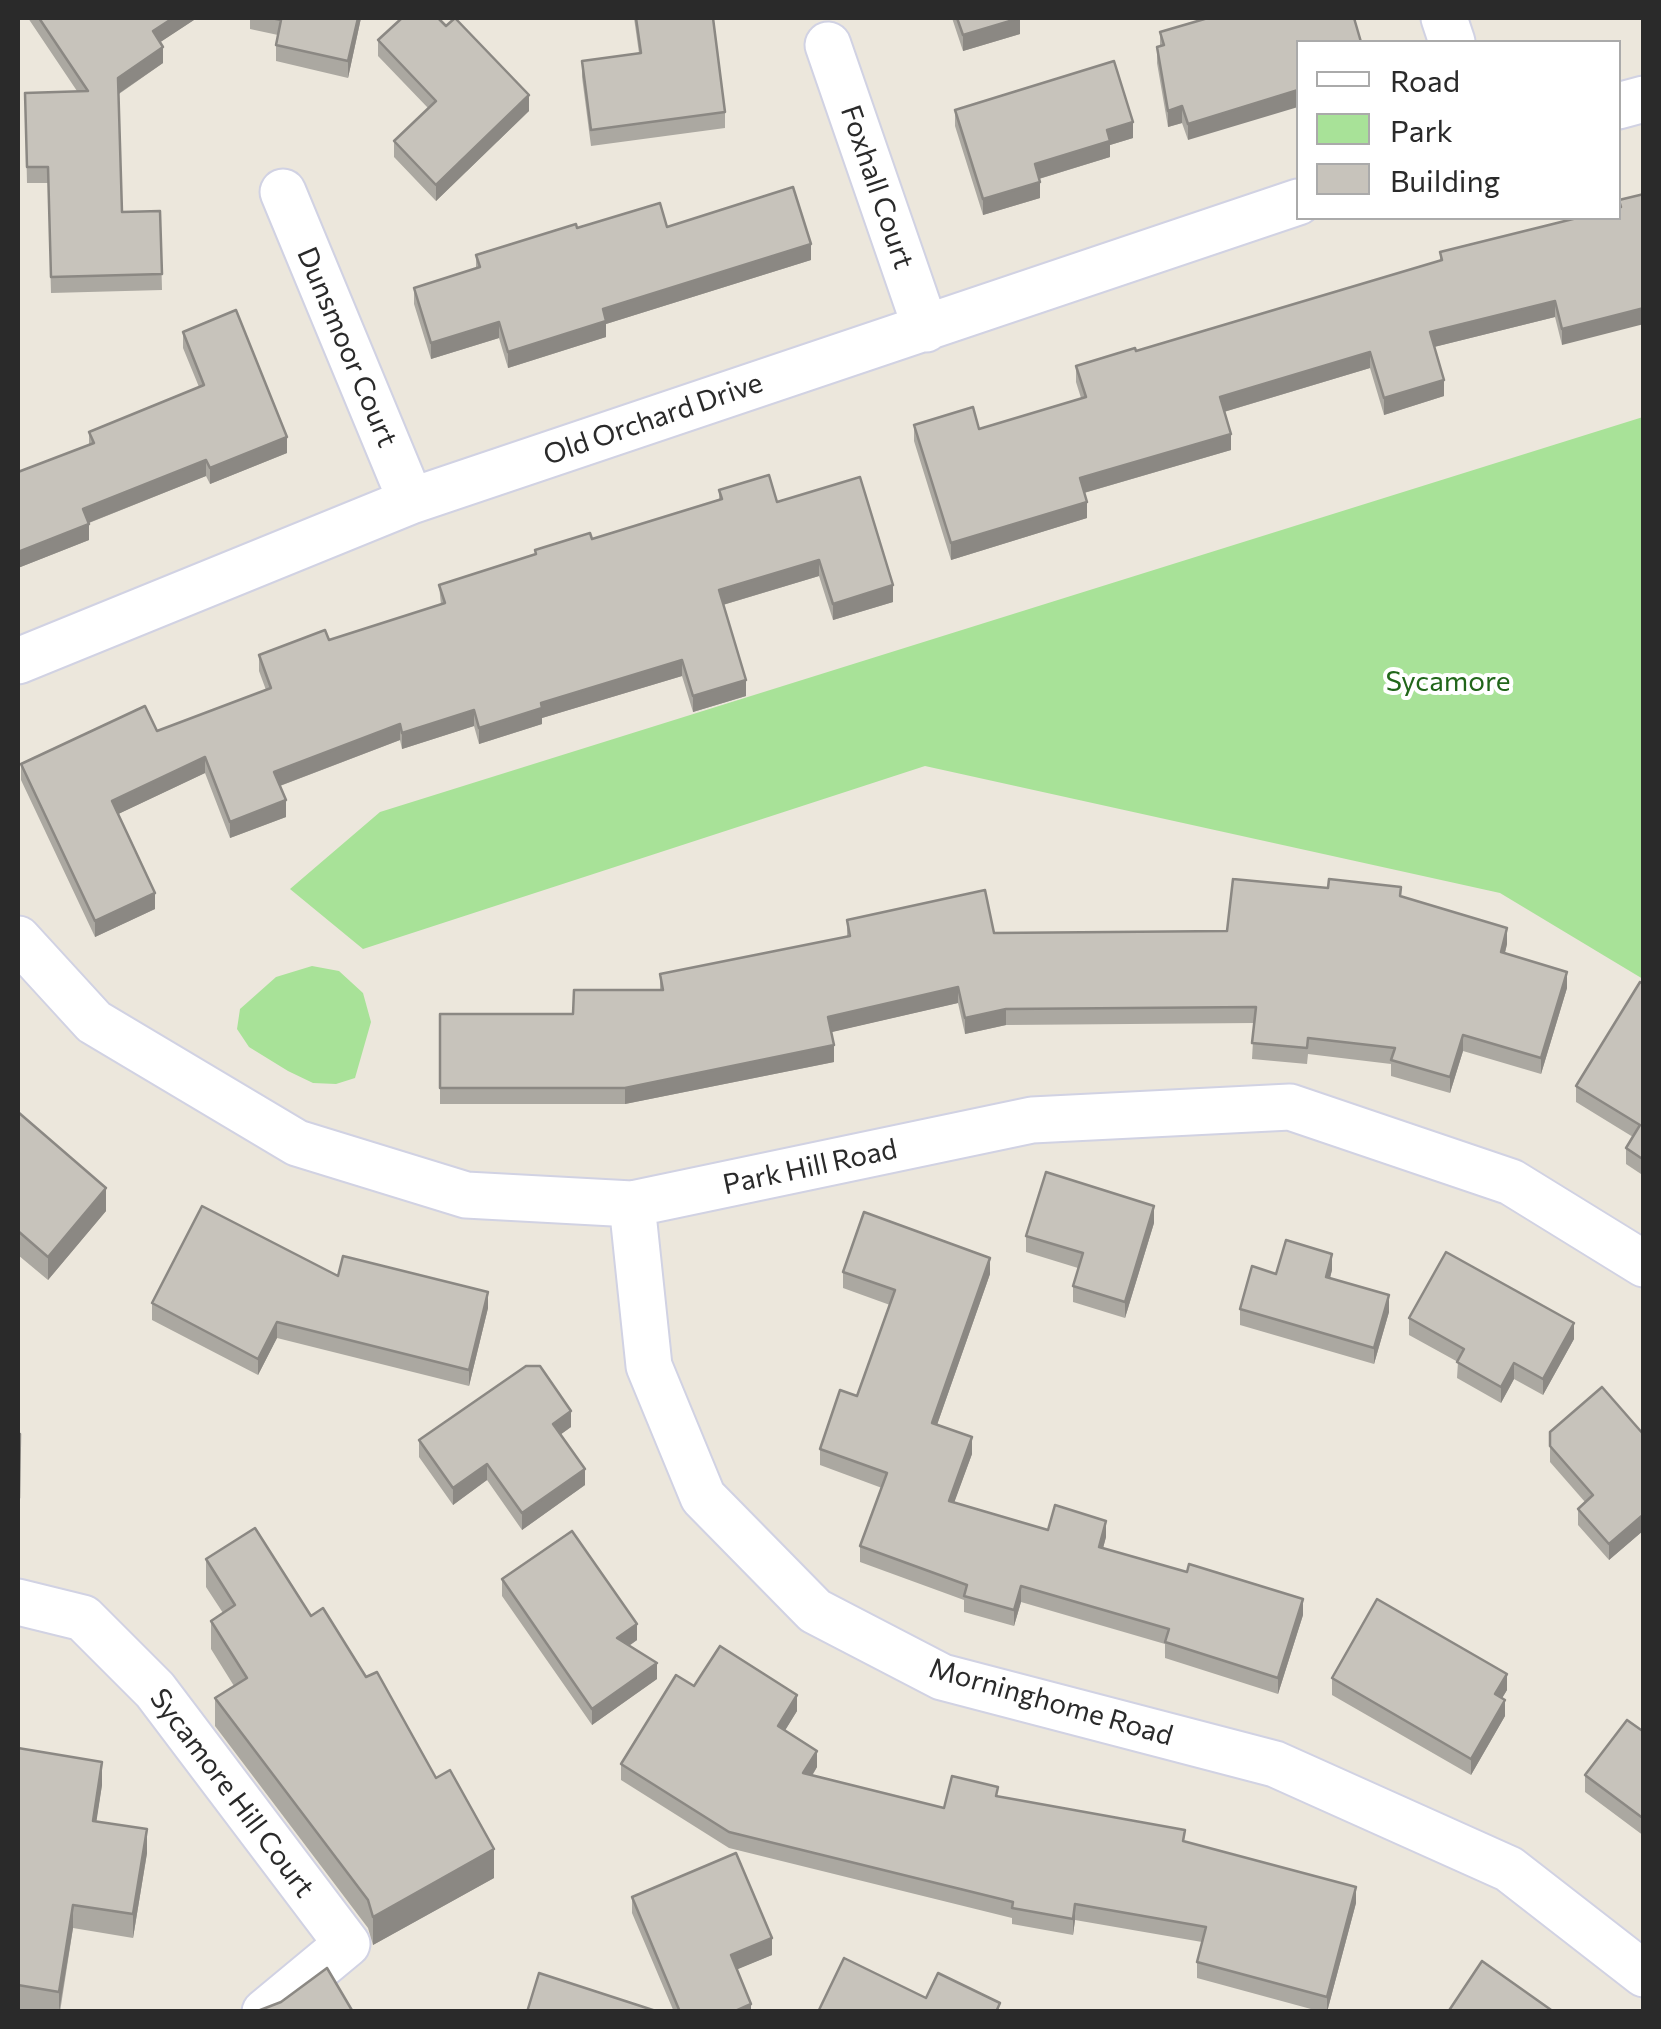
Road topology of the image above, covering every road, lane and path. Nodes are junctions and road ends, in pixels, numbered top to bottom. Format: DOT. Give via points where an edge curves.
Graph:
graph roads {
  1 [pos="828,45"];
  2 [pos="283,192"];
  3 [pos="1296,203"];
  4 [pos="926,329"];
  5 [pos="411,501"];
  6 [pos="18,662"];
  7 [pos="18,939"];
  8 [pos="632,1204"];
  9 [pos="1644,1264"];
  10 [pos="18,1602"];
  11 [pos="1644,1974"];
  12 [pos="265,2012"];
  1 -- 4 [label="street, Foxhall Court"];
  2 -- 5 [label="street, Dunsmoor Court"];
  3 -- 4 [label="street, Old Orchard Drive"];
  4 -- 5 [label="street, Old Orchard Drive"];
  5 -- 6 [label="street, Old Orchard Drive"];
  7 -- 8 [label="street, Park Hill Road" via="94,1022 297,1143 466,1195"];
  8 -- 9 [label="street, Park Hill Road" via="1032,1120 1290,1107 1511,1182"];
  8 -- 11 [label="street, Morninghome Road" via="649,1366 703,1497 815,1611 942,1677 1275,1764 1509,1869"];
  10 -- 12 [label="street, Sycamore Hill Court" via="83,1618 155,1690 348,1944"];
}
